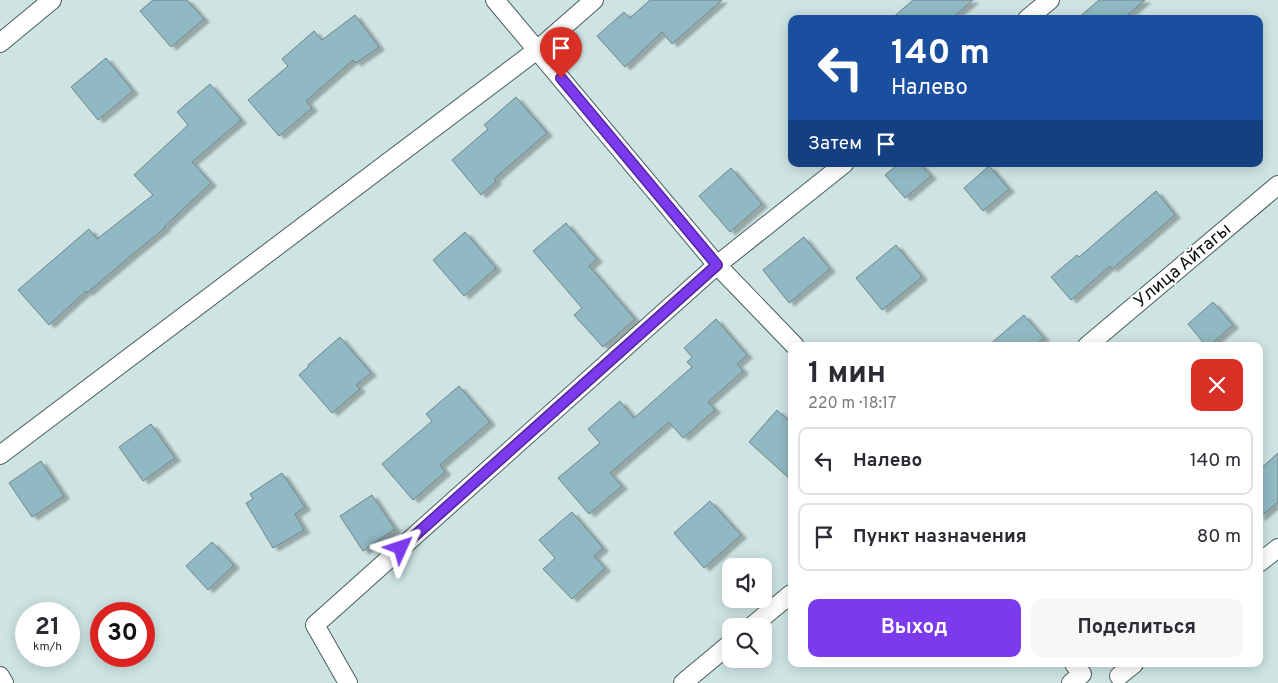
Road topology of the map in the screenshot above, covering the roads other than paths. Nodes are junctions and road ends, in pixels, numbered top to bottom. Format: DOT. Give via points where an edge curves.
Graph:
graph roads {
  1 [pos="52,0"];
  2 [pos="495,0"];
  3 [pos="594,0"];
  4 [pos="1050,0"];
  5 [pos="1032,15"];
  6 [pos="0,43"];
  7 [pos="537,50"];
  8 [pos="840,167"];
  9 [pos="1278,185"];
  10 [pos="717,265"];
  11 [pos="791,342"];
  12 [pos="1093,342"];
  13 [pos="0,455"];
  14 [pos="1278,548"];
  15 [pos="1263,560"];
  16 [pos="788,596"];
  17 [pos="762,618"];
  18 [pos="722,650"];
  19 [pos="1076,667"];
  20 [pos="1130,667"];
  21 [pos="0,676"];
  22 [pos="1119,676"];
  23 [pos="4,683"];
  24 [pos="348,683"];
  25 [pos="683,683"];
  26 [pos="1071,683"];
  1 -- 6 [label="street"];
  2 -- 7 [label="street"];
  3 -- 7 [label="street"];
  4 -- 5 [label="street"];
  7 -- 10 [label="street"];
  7 -- 13 [label="street"];
  8 -- 10 [label="street"];
  9 -- 12 [label="street, Улица Айтагы"];
  10 -- 11 [label="street"];
  10 -- 24 [label="street" via="315,625"];
  14 -- 15 [label="street"];
  16 -- 17 [label="street"];
  18 -- 25 [label="street"];
  19 -- 26 [label="street" via="1082,674"];
  20 -- 22 [label="street"];
  21 -- 23 [label="street"];
}
